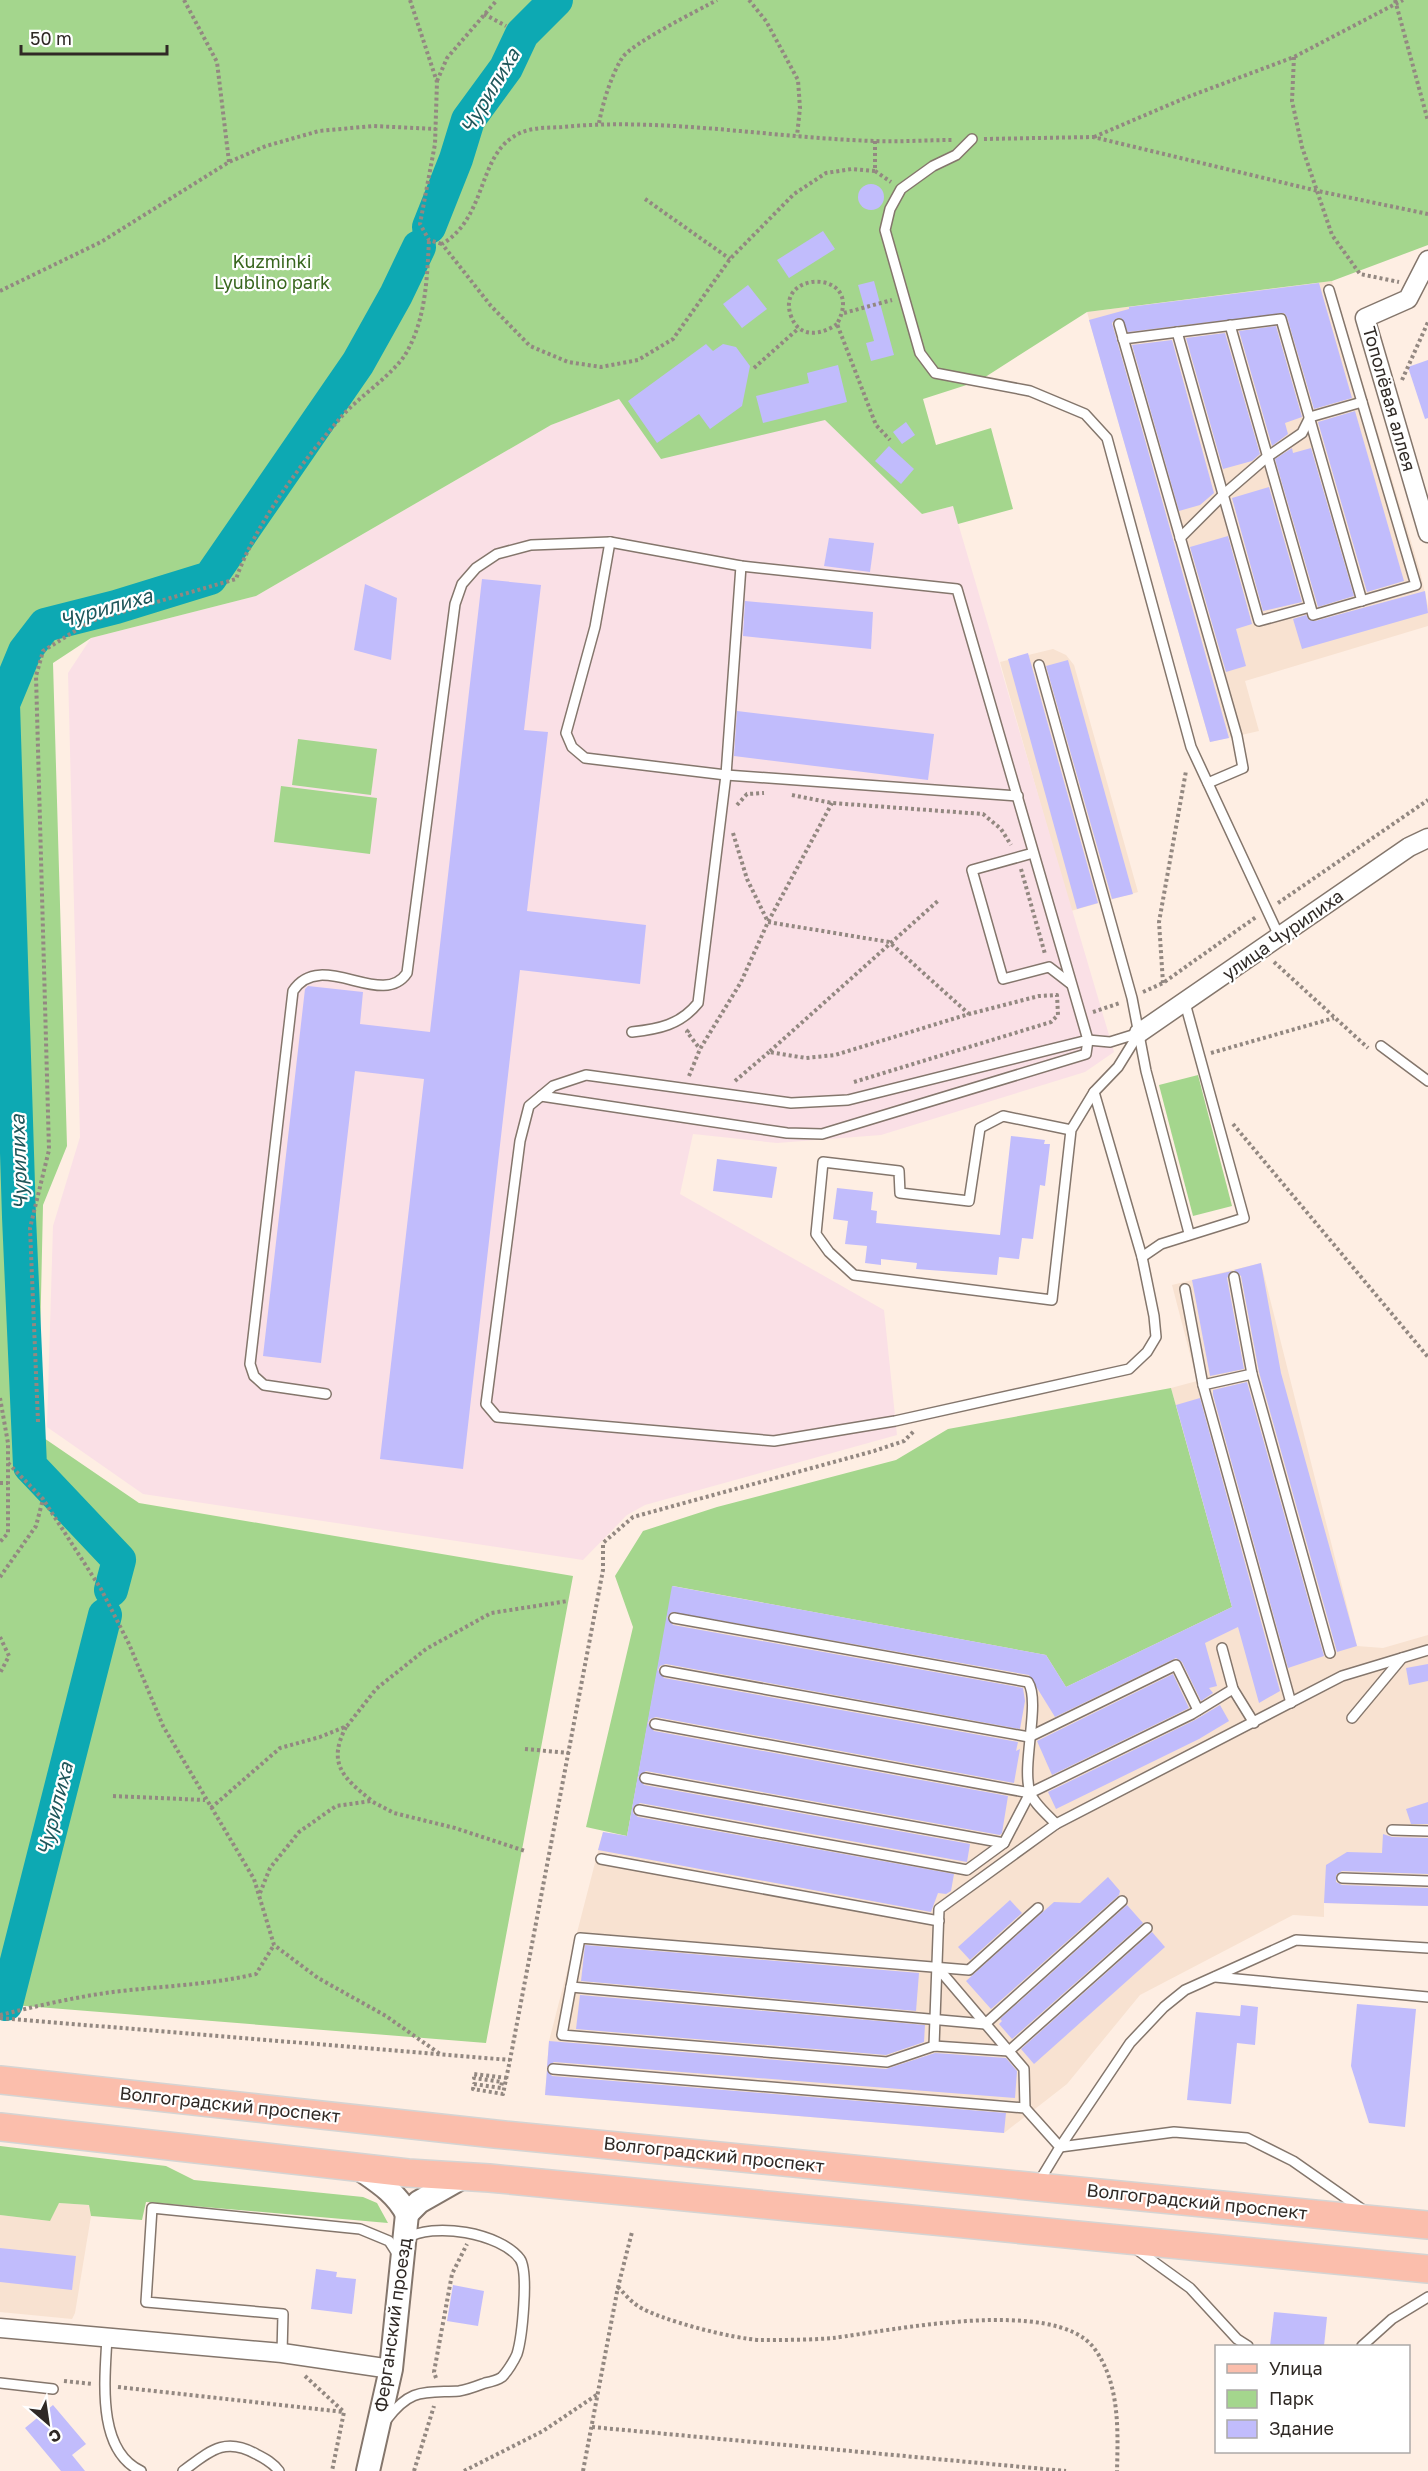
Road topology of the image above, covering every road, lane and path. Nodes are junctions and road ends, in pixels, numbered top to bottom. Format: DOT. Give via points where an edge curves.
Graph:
graph roads {
  1 [pos="184,0"];
  2 [pos="410,0"];
  3 [pos="497,0"];
  4 [pos="717,0"];
  5 [pos="749,0"];
  6 [pos="1403,0"];
  7 [pos="1396,2"];
  8 [pos="484,14"];
  9 [pos="506,26"];
  10 [pos="1294,57"];
  11 [pos="437,82"];
  12 [pos="1428,121"];
  13 [pos="599,123"];
  14 [pos="436,129"];
  15 [pos="797,136"];
  16 [pos="826,137"];
  17 [pos="972,139"];
  18 [pos="875,141"];
  19 [pos="229,162"];
  20 [pos="875,171"];
  21 [pos="901,189"];
  22 [pos="1318,191"];
  23 [pos="645,199"];
  24 [pos="1428,214"];
  25 [pos="429,240"];
  26 [pos="442,244"];
  27 [pos="730,259"];
  28 [pos="1428,260"];
  29 [pos="1414,285"];
  30 [pos="1329,290"];
  31 [pos="0,291"];
  32 [pos="904,296"];
  33 [pos="844,313"];
  34 [pos="1428,322"];
  35 [pos="837,324"];
  36 [pos="1119,324"];
  37 [pos="1230,325"];
  38 [pos="799,328"];
  39 [pos="1176,332"];
  40 [pos="1123,339"];
  41 [pos="754,368"];
  42 [pos="1362,402"];
  43 [pos="1393,412"];
  44 [pos="1310,417"];
  45 [pos="890,440"];
  46 [pos="1267,458"];
  47 [pos="1223,495"];
  48 [pos="1428,533"];
  49 [pos="1180,538"];
  50 [pos="610,542"];
  51 [pos="741,566"];
  52 [pos="1362,601"];
  53 [pos="1310,607"];
  54 [pos="1039,665"];
  55 [pos="1191,747"];
  56 [pos="726,775"];
  57 [pos="1208,783"];
  58 [pos="786,794"];
  59 [pos="1018,796"];
  60 [pos="1428,800"];
  61 [pos="832,803"];
  62 [pos="732,831"];
  63 [pos="1428,838"];
  64 [pos="1033,853"];
  65 [pos="1018,857"];
  66 [pos="939,900"];
  67 [pos="1265,911"];
  68 [pos="768,922"];
  69 [pos="1280,938"];
  70 [pos="889,942"];
  71 [pos="1274,961"];
  72 [pos="1049,967"];
  73 [pos="1163,983"];
  74 [pos="1072,985"];
  75 [pos="1057,995"];
  76 [pos="1132,998"];
  77 [pos="1185,1003"];
  78 [pos="1080,1013"];
  79 [pos="969,1014"];
  80 [pos="1058,1015"];
  81 [pos="1334,1018"];
  82 [pos="632,1032"];
  83 [pos="1139,1034"];
  84 [pos="1088,1040"];
  85 [pos="1381,1046"];
  86 [pos="1370,1049"];
  87 [pos="769,1052"];
  88 [pos="1213,1064"];
  89 [pos="699,1081"];
  90 [pos="1428,1082"];
  91 [pos="844,1085"];
  92 [pos="744,1086"];
  93 [pos="1094,1092"];
  94 [pos="541,1096"];
  95 [pos="1228,1119"];
  96 [pos="1071,1130"];
  97 [pos="1189,1233"];
  98 [pos="1142,1257"];
  99 [pos="1233,1277"];
  100 [pos="1185,1289"];
  101 [pos="1428,1357"];
  102 [pos="1252,1374"];
  103 [pos="1203,1386"];
  104 [pos="326,1394"];
  105 [pos="0,1398"];
  106 [pos="930,1413"];
  107 [pos="38,1422"];
  108 [pos="0,1424"];
  109 [pos="5,1427"];
  110 [pos="8,1463"];
  111 [pos="0,1483"];
  112 [pos="8,1484"];
  113 [pos="43,1499"];
  114 [pos="0,1542"];
  115 [pos="0,1577"];
  116 [pos="568,1601"];
  117 [pos="674,1618"];
  118 [pos="0,1637"];
  119 [pos="1222,1648"];
  120 [pos="1428,1650"];
  121 [pos="1330,1653"];
  122 [pos="1402,1658"];
  123 [pos="664,1671"];
  124 [pos="0,1673"];
  125 [pos="1233,1689"];
  126 [pos="1292,1703"];
  127 [pos="1198,1710"];
  128 [pos="1352,1718"];
  129 [pos="1254,1723"];
  130 [pos="655,1724"];
  131 [pos="347,1726"];
  132 [pos="1029,1737"];
  133 [pos="525,1749"];
  134 [pos="569,1753"];
  135 [pos="645,1778"];
  136 [pos="1030,1793"];
  137 [pos="113,1796"];
  138 [pos="206,1800"];
  139 [pos="371,1801"];
  140 [pos="211,1808"];
  141 [pos="639,1810"];
  142 [pos="1056,1824"];
  143 [pos="1392,1830"];
  144 [pos="1428,1831"];
  145 [pos="1004,1843"];
  146 [pos="525,1851"];
  147 [pos="600,1859"];
  148 [pos="1342,1878"];
  149 [pos="1428,1881"];
  150 [pos="260,1894"];
  151 [pos="1122,1901"];
  152 [pos="1038,1908"];
  153 [pos="939,1921"];
  154 [pos="1147,1928"];
  155 [pos="274,1945"];
  156 [pos="1428,1948"];
  157 [pos="937,1967"];
  158 [pos="1214,1977"];
  159 [pos="571,1987"];
  160 [pos="1428,1997"];
  161 [pos="0,2017"];
  162 [pos="935,2019"];
  163 [pos="985,2024"];
  164 [pos="934,2046"];
  165 [pos="1009,2051"];
  166 [pos="440,2054"];
  167 [pos="510,2060"];
  168 [pos="553,2069"];
  169 [pos="507,2078"];
  170 [pos="0,2080"];
  171 [pos="1025,2108"];
  172 [pos="0,2127"];
  173 [pos="1060,2147"];
  174 [pos="357,2167"];
  175 [pos="463,2176"];
  176 [pos="1036,2187"];
  177 [pos="407,2214"];
  178 [pos="1377,2220"];
  179 [pos="1428,2225"];
  180 [pos="632,2232"];
  181 [pos="472,2233"];
  182 [pos="1124,2240"];
  183 [pos="403,2250"];
  184 [pos="1428,2269"];
  185 [pos="618,2287"];
  186 [pos="1428,2297"];
  187 [pos="0,2328"];
  188 [pos="107,2337"];
  189 [pos="1246,2345"];
  190 [pos="1363,2345"];
  191 [pos="282,2353"];
  192 [pos="391,2369"];
  193 [pos="0,2383"];
  194 [pos="56,2385"];
  195 [pos="105,2385"];
  196 [pos="439,2391"];
  197 [pos="598,2394"];
  198 [pos="344,2412"];
  199 [pos="592,2427"];
  200 [pos="378,2430"];
  201 [pos="371,2470"];
  202 [pos="141,2471"];
  203 [pos="183,2471"];
  204 [pos="279,2471"];
  205 [pos="332,2471"];
  206 [pos="414,2471"];
  207 [pos="464,2471"];
  208 [pos="583,2471"];
  209 [pos="1066,2471"];
  210 [pos="1117,2471"];
  1 -- 19 [label="path" via="217,62"];
  2 -- 11 [label="path"];
  3 -- 8 [label="path"];
  4 -- 13 [label="path" via="672,23 623,56"];
  5 -- 15 [label="path" via="766,21 798,80"];
  6 -- 7 [label="path"];
  7 -- 10 [label="path"];
  7 -- 12 [label="path"];
  8 -- 9 [label="path"];
  8 -- 11 [label="path" via="447,58"];
  10 -- 22 [label="path" via="1292,101 1302,147"];
  10 -- 22 [label="path" via="1093,137"];
  11 -- 14 [label="path"];
  13 -- 15 [label="path"];
  13 -- 26 [label="path" via="528,130 512,137 494,154 470,215 454,237"];
  14 -- 19 [label="path" via="373,126 319,131 266,146"];
  14 -- 25 [label="path" via="420,224"];
  15 -- 16 [label="path"];
  17 -- 21 [label="lane" via="956,155"];
  18 -- 20 [label="path"];
  19 -- 31 [label="path" via="101,243"];
  20 -- 21 [label="path"];
  20 -- 27 [label="path" via="826,172 794,194"];
  21 -- 32 [label="lane" via="885,230"];
  22 -- 24 [label="path"];
  22 -- 29 [label="path" via="1332,235 1360,274"];
  23 -- 27 [label="path"];
  25 -- 26 [label="path"];
  25 -- 107 [label="path" via="426,301 404,355 343,415 304,462 245,552 236,579 91,621 44,651 36,676 49,1150 30,1228"];
  26 -- 27 [label="path" via="530,346 568,362 601,367 638,360 673,339"];
  28 -- 29 [label="street, Тополёвая аллея"];
  29 -- 43 [label="street, Тополёвая аллея" via="1408,299 1365,318"];
  30 -- 42 [label="lane"];
  32 -- 33 [label="path"];
  32 -- 55 [label="lane" via="920,353 935,374 1030,391 1085,414 1107,438"];
  33 -- 35 [label="path"];
  33 -- 38 [label="path" via="842,298 834,286 821,280 807,282 796,290 790,303 791,316"];
  34 -- 43 [label="path" via="1406,369"];
  35 -- 38 [label="path" via="826,333 812,334"];
  35 -- 45 [label="path" via="876,425"];
  36 -- 40 [label="lane"];
  37 -- 39 [label="lane"];
  37 -- 44 [label="lane" via="1281,319"];
  37 -- 46 [label="lane"];
  38 -- 41 [label="path"];
  39 -- 40 [label="lane"];
  39 -- 47 [label="lane"];
  40 -- 49 [label="lane"];
  42 -- 44 [label="lane"];
  42 -- 52 [label="lane" via="1416,585"];
  43 -- 48 [label="street, Тополёвая аллея"];
  44 -- 46 [label="lane" via="1302,433"];
  44 -- 52 [label="lane"];
  46 -- 47 [label="lane"];
  46 -- 53 [label="lane"];
  47 -- 49 [label="lane"];
  47 -- 53 [label="lane" via="1259,621"];
  49 -- 57 [label="lane" via="1243,768"];
  50 -- 51 [label="lane"];
  50 -- 56 [label="lane" via="595,627 566,733 572,747 585,758"];
  50 -- 104 [label="lane" via="531,545 497,554 476,568 462,584 455,604 407,973 386,986 318,974 303,980 292,991 249,1364 264,1385"];
  51 -- 56 [label="lane"];
  51 -- 59 [label="lane" via="957,589"];
  52 -- 53 [label="lane" via="1312,615"];
  54 -- 76 [label="lane"];
  55 -- 57 [label="lane"];
  55 -- 73 [label="path" via="1159,922"];
  56 -- 59 [label="lane"];
  56 -- 82 [label="lane" via="698,1003 671,1025"];
  57 -- 67 [label="lane"];
  58 -- 61 [label="path"];
  59 -- 64 [label="lane"];
  60 -- 67 [label="path"];
  61 -- 65 [label="path" via="983,814 1001,829"];
  61 -- 68 [label="path"];
  62 -- 68 [label="path" via="747,879"];
  63 -- 69 [label="street, улица Чурилиха"];
  64 -- 65 [label="lane"];
  64 -- 74 [label="lane"];
  65 -- 72 [label="path"];
  65 -- 72 [label="lane" via="972,870 1003,979"];
  66 -- 70 [label="path"];
  67 -- 69 [label="lane"];
  67 -- 73 [label="path"];
  68 -- 70 [label="path"];
  68 -- 89 [label="path" via="741,982 700,1049 688,1079"];
  69 -- 77 [label="street, улица Чурилиха"];
  70 -- 79 [label="path"];
  70 -- 87 [label="path"];
  71 -- 81 [label="path"];
  72 -- 74 [label="lane"];
  72 -- 75 [label="path"];
  73 -- 76 [label="path"];
  74 -- 78 [label="lane"];
  75 -- 79 [label="path"];
  75 -- 80 [label="path"];
  76 -- 78 [label="path" via="1100,1012"];
  76 -- 83 [label="lane"];
  77 -- 83 [label="street, улица Чурилиха"];
  77 -- 97 [label="lane" via="1244,1218"];
  78 -- 80 [label="path"];
  78 -- 84 [label="lane"];
  79 -- 87 [label="path" via="835,1055 806,1058"];
  80 -- 91 [label="path" via="1051,1022"];
  81 -- 86 [label="path"];
  81 -- 88 [label="path" via="1210,1053"];
  83 -- 84 [label="lane" via="1110,1042"];
  83 -- 93 [label="lane" via="1118,1067"];
  83 -- 97 [label="lane"];
  84 -- 94 [label="lane" via="848,1100 819,1103 791,1103 586,1075 563,1080"];
  84 -- 94 [label="lane" via="1086,1054 822,1134 787,1133"];
  85 -- 90 [label="lane"];
  87 -- 92 [label="path" via="732,1084"];
  93 -- 96 [label="lane"];
  93 -- 98 [label="lane"];
  94 -- 106 [label="lane" via="529,1106 520,1141 486,1404 497,1417 774,1441"];
  95 -- 101 [label="path"];
  96 -- 96 [label="lane" via="1052,1300 854,1275 816,1234 823,1162 899,1172 900,1193 969,1201 981,1128 1003,1116"];
  97 -- 98 [label="lane"];
  98 -- 106 [label="lane" via="1156,1337 1147,1352 1129,1368"];
  99 -- 102 [label="lane"];
  100 -- 103 [label="lane"];
  102 -- 103 [label="lane"];
  102 -- 121 [label="lane"];
  103 -- 126 [label="lane"];
  105 -- 109 [label="path"];
  106 -- 134 [label="path" via="904,1441 633,1517 603,1543 603,1570"];
  108 -- 109 [label="path"];
  109 -- 110 [label="path"];
  110 -- 112 [label="path"];
  110 -- 113 [label="path"];
  111 -- 112 [label="path"];
  112 -- 114 [label="path" via="8,1533"];
  113 -- 115 [label="path" via="36,1526"];
  113 -- 138 [label="path" via="101,1590 129,1644 163,1726"];
  116 -- 131 [label="path" via="491,1613 435,1644 376,1689"];
  117 -- 132 [label="lane" via="1028,1682 1033,1690"];
  118 -- 124 [label="path" via="9,1656"];
  119 -- 125 [label="lane"];
  120 -- 122 [label="lane"];
  122 -- 126 [label="lane" via="1342,1676"];
  122 -- 128 [label="lane"];
  123 -- 132 [label="lane"];
  125 -- 127 [label="lane"];
  125 -- 129 [label="lane"];
  126 -- 129 [label="lane"];
  127 -- 132 [label="lane" via="1176,1665"];
  127 -- 136 [label="lane"];
  129 -- 142 [label="lane"];
  130 -- 136 [label="lane"];
  131 -- 139 [label="path" via="338,1743 338,1763 346,1780"];
  131 -- 140 [label="path" via="280,1748"];
  132 -- 136 [label="lane"];
  133 -- 134 [label="path"];
  134 -- 167 [label="path"];
  135 -- 145 [label="lane"];
  136 -- 142 [label="lane"];
  136 -- 145 [label="lane"];
  137 -- 138 [label="path"];
  138 -- 140 [label="path"];
  139 -- 146 [label="path" via="394,1813"];
  139 -- 150 [label="path" via="336,1806 299,1832 270,1868"];
  140 -- 150 [label="path"];
  141 -- 145 [label="lane" via="967,1870"];
  142 -- 153 [label="lane" via="939,1909"];
  143 -- 144 [label="lane"];
  147 -- 153 [label="lane"];
  148 -- 149 [label="lane"];
  150 -- 155 [label="path"];
  151 -- 163 [label="lane"];
  152 -- 157 [label="lane" via="969,1970"];
  153 -- 157 [label="lane"];
  154 -- 165 [label="lane"];
  155 -- 161 [label="path" via="256,1974 226,1981 112,1992 48,2003"];
  155 -- 166 [label="path" via="318,1978 386,2016"];
  156 -- 158 [label="lane" via="1296,1940"];
  157 -- 159 [label="lane" via="580,1938"];
  157 -- 162 [label="lane"];
  157 -- 163 [label="lane"];
  158 -- 160 [label="lane"];
  158 -- 173 [label="lane" via="1185,1990 1130,2043"];
  159 -- 162 [label="lane"];
  159 -- 164 [label="lane" via="562,2035 887,2062"];
  161 -- 166 [label="path"];
  162 -- 163 [label="lane"];
  162 -- 164 [label="lane"];
  163 -- 165 [label="lane"];
  164 -- 165 [label="lane"];
  165 -- 171 [label="lane" via="1024,2069"];
  166 -- 167 [label="path"];
  167 -- 169 [label="path"];
  168 -- 171 [label="lane"];
  169 -- 169 [label="path" via="503,2094 473,2089 474,2084 501,2088 502,2082 474,2078 474,2074"];
  170 -- 176 [label="main road, Волгоградский проспект"];
  171 -- 173 [label="lane"];
  172 -- 174 [label="main road"];
  173 -- 176 [label="lane"];
  173 -- 178 [label="lane" via="1174,2132 1247,2138 1293,2161"];
  174 -- 175 [label="main road"];
  174 -- 177 [label="street" via="388,2189"];
  175 -- 177 [label="street" via="419,2202"];
  175 -- 182 [label="main road"];
  176 -- 178 [label="main road, Волгоградский проспект"];
  177 -- 183 [label="street, Ферганский проезд"];
  178 -- 179 [label="main road, Волгоградский проспект"];
  180 -- 185 [label="path"];
  181 -- 183 [label="lane" via="422,2231"];
  181 -- 196 [label="path" via="452,2274 434,2372"];
  181 -- 196 [label="lane" via="503,2243 524,2265 519,2345 516,2357 501,2378 462,2391"];
  182 -- 184 [label="main road"];
  182 -- 189 [label="lane" via="1190,2288"];
  183 -- 191 [label="lane" via="360,2229 152,2208 146,2302 283,2314"];
  183 -- 192 [label="street, Ферганский проезд"];
  185 -- 197 [label="path"];
  185 -- 210 [label="path" via="638,2306 699,2329 758,2340 830,2338 982,2320 1068,2331 1093,2347 1106,2373 1115,2400"];
  186 -- 190 [label="lane" via="1392,2319"];
  187 -- 188 [label="street"];
  188 -- 191 [label="street"];
  188 -- 195 [label="lane"];
  191 -- 192 [label="street"];
  191 -- 198 [label="path"];
  192 -- 200 [label="street, Ферганский проезд"];
  193 -- 194 [label="lane"];
  194 -- 195 [label="path"];
  195 -- 198 [label="path"];
  195 -- 202 [label="lane" via="104,2404 119,2454"];
  196 -- 200 [label="lane" via="420,2391 399,2403"];
  196 -- 206 [label="path"];
  197 -- 199 [label="path"];
  197 -- 207 [label="path" via="543,2431"];
  198 -- 205 [label="path"];
  199 -- 208 [label="path"];
  199 -- 209 [label="path"];
  200 -- 201 [label="street, Ферганский проезд"];
  203 -- 204 [label="lane" via="213,2449 225,2446 243,2447 273,2463"];
}
